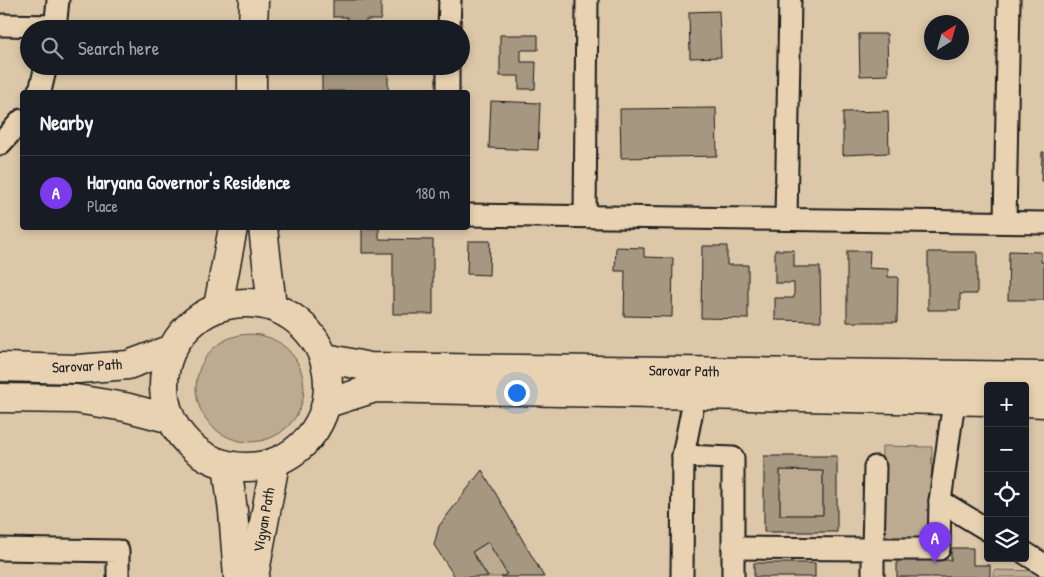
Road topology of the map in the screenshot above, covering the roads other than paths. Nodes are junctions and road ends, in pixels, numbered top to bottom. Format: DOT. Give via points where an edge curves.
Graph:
graph roads {
  1 [pos="58,0"];
  2 [pos="254,0"];
  3 [pos="450,0"];
  4 [pos="587,0"];
  5 [pos="790,0"];
  6 [pos="1009,0"];
  7 [pos="56,20"];
  8 [pos="253,20"];
  9 [pos="449,20"];
  10 [pos="0,25"];
  11 [pos="20,26"];
  12 [pos="44,75"];
  13 [pos="252,75"];
  14 [pos="448,75"];
  15 [pos="40,90"];
  16 [pos="252,90"];
  17 [pos="448,90"];
  18 [pos="20,122"];
  19 [pos="0,144"];
  20 [pos="470,214"];
  21 [pos="585,216"];
  22 [pos="786,219"];
  23 [pos="1005,222"];
  24 [pos="1044,223"];
  25 [pos="233,230"];
  26 [pos="263,230"];
  27 [pos="218,306"];
  28 [pos="272,306"];
  29 [pos="171,349"];
  30 [pos="326,358"];
  31 [pos="0,368"];
  32 [pos="1044,376"];
  33 [pos="695,395"];
  34 [pos="0,398"];
  35 [pos="954,401"];
  36 [pos="984,401"];
  37 [pos="1029,402"];
  38 [pos="1044,402"];
  39 [pos="328,403"];
  40 [pos="171,419"];
  41 [pos="683,456"];
  42 [pos="275,463"];
  43 [pos="226,465"];
  44 [pos="876,466"];
  45 [pos="940,501"];
  46 [pos="984,528"];
  47 [pos="733,548"];
  48 [pos="0,549"];
  49 [pos="873,549"];
  50 [pos="1029,556"];
  51 [pos="1044,565"];
  52 [pos="118,577"];
  53 [pos="238,577"];
  54 [pos="254,577"];
  55 [pos="682,577"];
  56 [pos="733,577"];
  57 [pos="873,577"];
  1 -- 7 [label="street"];
  2 -- 8 [label="main road"];
  3 -- 9 [label="street"];
  4 -- 21 [label="street"];
  5 -- 22 [label="street"];
  6 -- 23 [label="street"];
  10 -- 11 [label="street"];
  12 -- 15 [label="street"];
  13 -- 16 [label="main road"];
  14 -- 17 [label="street"];
  18 -- 19 [label="street"];
  20 -- 21 [label="street"];
  21 -- 22 [label="street"];
  22 -- 23 [label="street"];
  23 -- 24 [label="street"];
  25 -- 27 [label="main road"];
  26 -- 28 [label="main road"];
  27 -- 28 [label="main road"];
  27 -- 29 [label="main road" via="190,323"];
  28 -- 30 [label="main road" via="305,325"];
  29 -- 31 [label="main road, Sarovar Path" via="128,365 78,369"];
  29 -- 40 [label="main road" via="163,384"];
  30 -- 32 [label="main road, Sarovar Path" via="369,366"];
  30 -- 39 [label="main road"];
  33 -- 35 [label="main road, Sarovar Path"];
  33 -- 39 [label="main road, Sarovar Path" via="376,388"];
  33 -- 41 [label="street"];
  34 -- 40 [label="main road, Sarovar Path" via="76,399 125,406"];
  35 -- 36 [label="main road, Sarovar Path"];
  35 -- 45 [label="street"];
  37 -- 38 [label="main road"];
  39 -- 42 [label="main road" via="309,440"];
  40 -- 43 [label="main road" via="184,440 203,456"];
  41 -- 47 [label="street" via="733,458"];
  41 -- 55 [label="street"];
  42 -- 43 [label="main road"];
  42 -- 54 [label="main road, Vigyan Path"];
  43 -- 53 [label="main road, Vigyan Path"];
  44 -- 49 [label="street"];
  45 -- 46 [label="street"];
  45 -- 49 [label="street" via="939,549"];
  47 -- 49 [label="street"];
  47 -- 56 [label="street"];
  48 -- 52 [label="street" via="118,551"];
  49 -- 57 [label="street"];
  50 -- 51 [label="street"];
}
